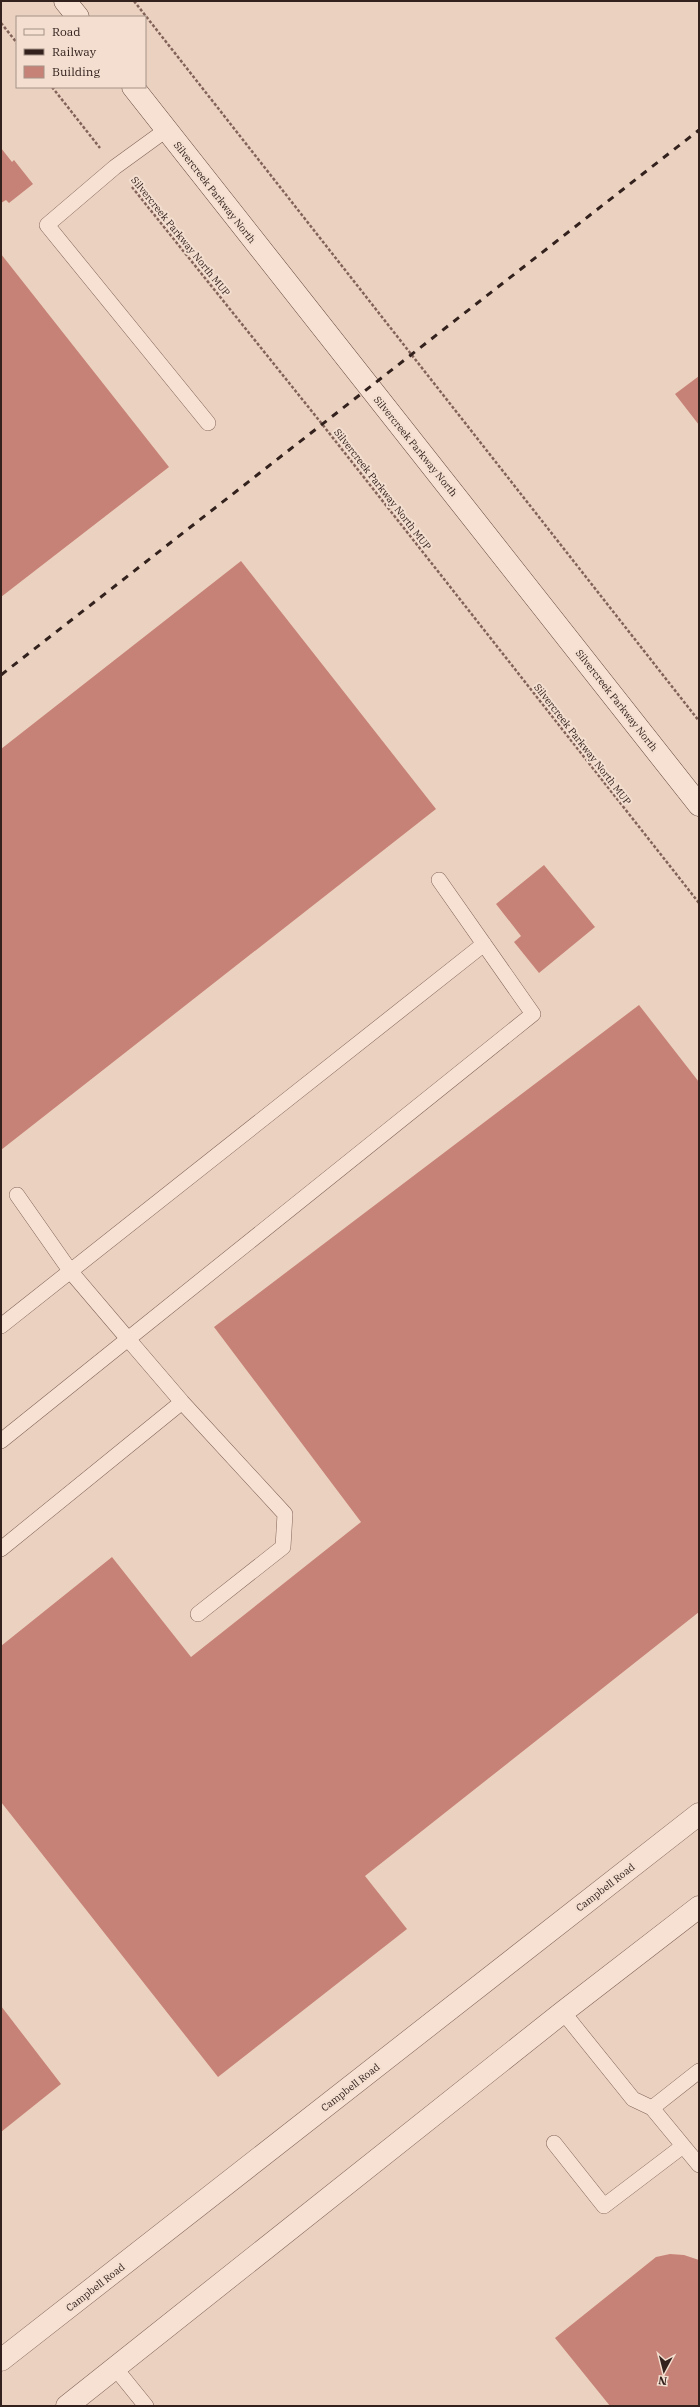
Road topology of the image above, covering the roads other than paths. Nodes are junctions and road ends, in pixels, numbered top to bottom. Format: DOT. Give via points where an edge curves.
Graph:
graph roads {
  1 [pos="65,1"];
  2 [pos="77,16"];
  3 [pos="134,88"];
  4 [pos="166,130"];
  5 [pos="208,423"];
  6 [pos="699,805"];
  7 [pos="439,880"];
  8 [pos="484,944"];
  9 [pos="17,1195"];
  10 [pos="71,1272"];
  11 [pos="1,1326"];
  12 [pos="128,1339"];
  13 [pos="182,1402"];
  14 [pos="1,1441"];
  15 [pos="1,1549"];
  16 [pos="198,1614"];
  17 [pos="699,1814"];
  18 [pos="699,1907"];
  19 [pos="563,2012"];
  20 [pos="699,2071"];
  21 [pos="652,2108"];
  22 [pos="554,2143"];
  23 [pos="683,2146"];
  24 [pos="699,2166"];
  25 [pos="1,2360"];
  26 [pos="116,2369"];
  27 [pos="67,2406"];
  28 [pos="146,2406"];
  1 -- 2 [label="street"];
  3 -- 4 [label="street, Silvercreek Parkway North"];
  4 -- 5 [label="lane" via="115,167 47,225"];
  4 -- 6 [label="street, Silvercreek Parkway North"];
  7 -- 8 [label="lane"];
  8 -- 10 [label="lane"];
  8 -- 12 [label="lane" via="533,1014"];
  9 -- 10 [label="lane"];
  10 -- 11 [label="lane"];
  10 -- 12 [label="lane"];
  12 -- 13 [label="lane"];
  12 -- 14 [label="lane"];
  13 -- 15 [label="lane"];
  13 -- 16 [label="lane" via="285,1514 282,1547"];
  17 -- 25 [label="street, Campbell Road"];
  18 -- 19 [label="street"];
  19 -- 21 [label="lane" via="633,2099"];
  19 -- 26 [label="street"];
  20 -- 21 [label="lane"];
  21 -- 23 [label="lane"];
  22 -- 23 [label="lane" via="604,2206"];
  23 -- 24 [label="lane"];
  26 -- 27 [label="street"];
  26 -- 28 [label="lane"];
}
